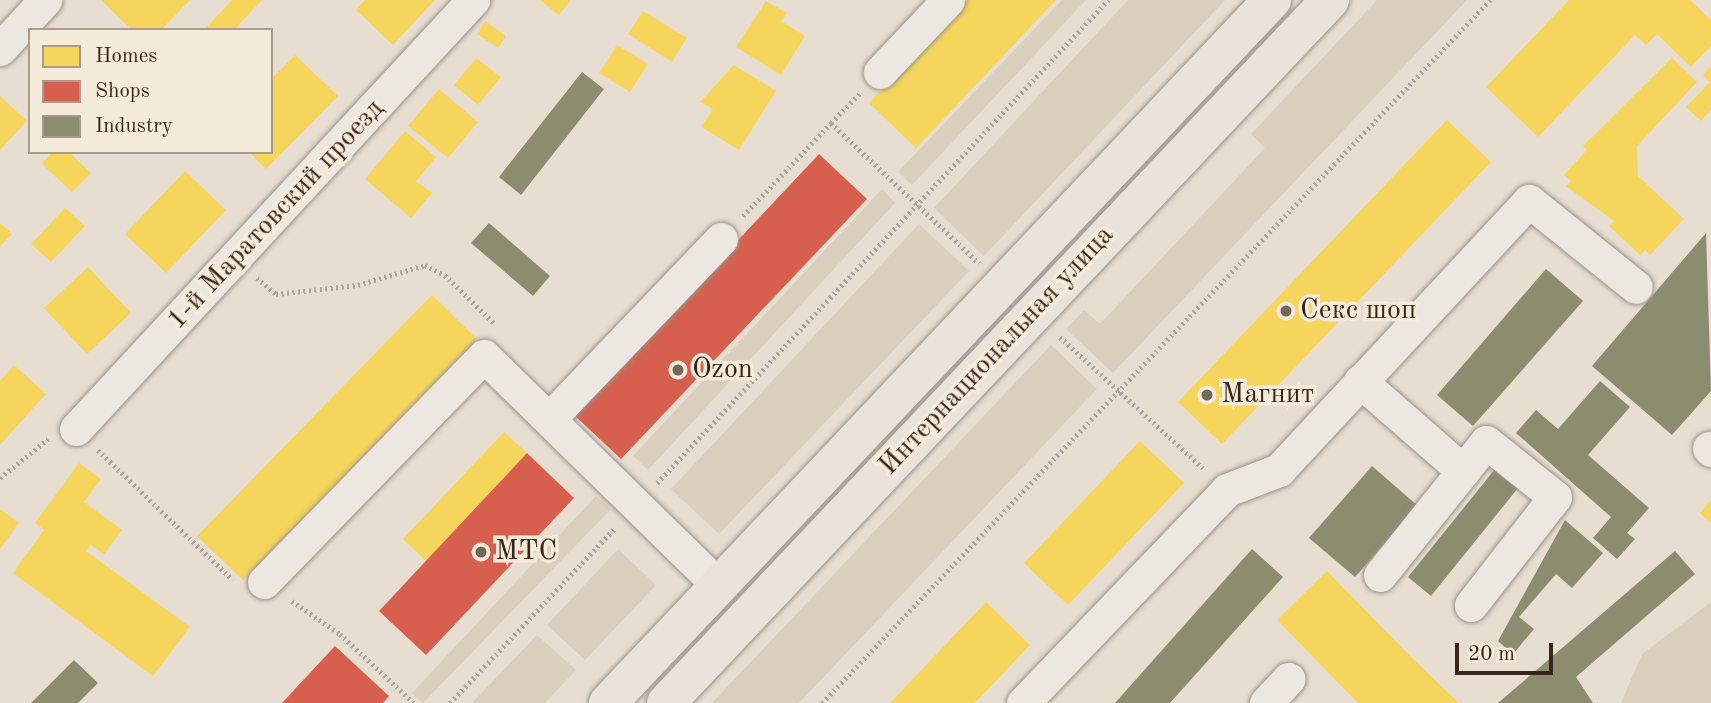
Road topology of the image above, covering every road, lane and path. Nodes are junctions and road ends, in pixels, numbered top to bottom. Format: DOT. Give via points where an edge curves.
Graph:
graph roads {
  1 [pos="46,0"];
  2 [pos="473,0"];
  3 [pos="948,0"];
  4 [pos="1108,0"];
  5 [pos="1272,0"];
  6 [pos="1330,0"];
  7 [pos="1490,0"];
  8 [pos="0,49"];
  9 [pos="880,72"];
  10 [pos="918,206"];
  11 [pos="721,239"];
  12 [pos="234,260"];
  13 [pos="1002,284"];
  14 [pos="1636,287"];
  15 [pos="1032,313"];
  16 [pos="485,356"];
  17 [pos="1360,381"];
  18 [pos="1118,390"];
  19 [pos="549,419"];
  20 [pos="76,429"];
  21 [pos="1463,471"];
  22 [pos="0,478"];
  23 [pos="1227,490"];
  24 [pos="636,506"];
  25 [pos="1380,575"];
  26 [pos="264,582"];
  27 [pos="719,586"];
  28 [pos="1471,605"];
  29 [pos="1289,679"];
  30 [pos="450,703"];
  31 [pos="608,703"];
  32 [pos="666,703"];
  33 [pos="822,703"];
  34 [pos="1023,703"];
  35 [pos="1266,703"];
  1 -- 8 [label="street"];
  2 -- 12 [label="street, 1-й Маратовский проезд"];
  3 -- 9 [label="street"];
  4 -- 10 [label="path"];
  5 -- 13 [label="main road, Интернациональная улица"];
  6 -- 15 [label="main road, Интернациональная улица"];
  7 -- 18 [label="path"];
  10 -- 11 [label="path" via="831,123"];
  10 -- 13 [label="path"];
  10 -- 24 [label="path"];
  11 -- 19 [label="street"];
  12 -- 16 [label="path" via="276,294 358,285 425,265 445,275 505,334"];
  12 -- 20 [label="street, 1-й Маратовский проезд"];
  13 -- 27 [label="main road, Интернациональная улица"];
  14 -- 17 [label="street" via="1529,201"];
  15 -- 18 [label="path"];
  15 -- 32 [label="main road, Интернациональная улица"];
  16 -- 19 [label="street"];
  16 -- 26 [label="street"];
  17 -- 21 [label="street"];
  17 -- 23 [label="street" via="1279,470"];
  18 -- 23 [label="path"];
  18 -- 33 [label="path"];
  19 -- 24 [label="street"];
  20 -- 22 [label="path" via="39,442"];
  21 -- 25 [label="street"];
  21 -- 28 [label="street" via="1486,442 1555,497"];
  23 -- 34 [label="street"];
  24 -- 27 [label="street"];
  24 -- 30 [label="path"];
  27 -- 31 [label="main road, Интернациональная улица"];
  29 -- 35 [label="street"];
}
